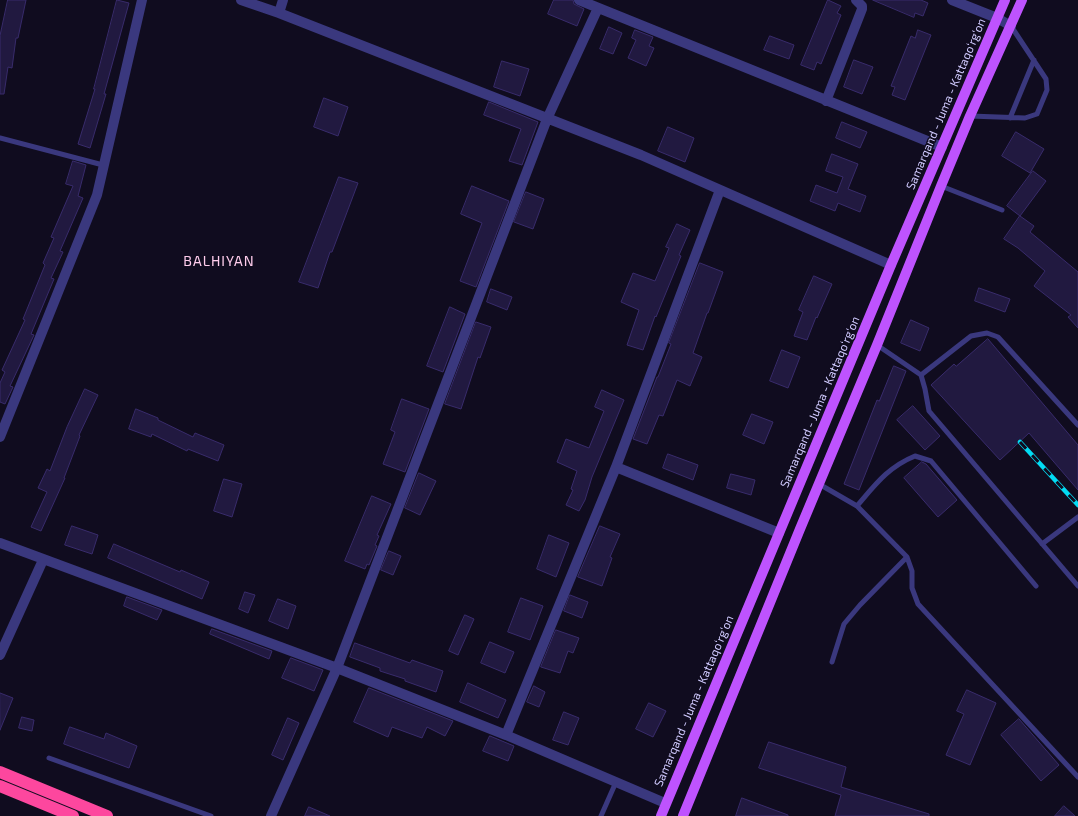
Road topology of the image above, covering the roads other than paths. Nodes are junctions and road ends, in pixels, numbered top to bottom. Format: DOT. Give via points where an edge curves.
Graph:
graph roads {
  1 [pos="142,0"];
  2 [pos="242,0"];
  3 [pos="283,0"];
  4 [pos="579,0"];
  5 [pos="856,0"];
  6 [pos="952,0"];
  7 [pos="1005,0"];
  8 [pos="1022,0"];
  9 [pos="598,8"];
  10 [pos="279,13"];
  11 [pos="997,18"];
  12 [pos="1011,26"];
  13 [pos="1034,60"];
  14 [pos="826,100"];
  15 [pos="970,116"];
  16 [pos="1010,118"];
  17 [pos="547,119"];
  18 [pos="0,138"];
  19 [pos="942,147"];
  20 [pos="102,165"];
  21 [pos="941,186"];
  22 [pos="720,190"];
  23 [pos="1002,210"];
  24 [pos="891,265"];
  25 [pos="877,345"];
  26 [pos="921,375"];
  27 [pos="1078,424"];
  28 [pos="0,437"];
  29 [pos="616,467"];
  30 [pos="819,484"];
  31 [pos="857,506"];
  32 [pos="1078,517"];
  33 [pos="779,533"];
  34 [pos="0,543"];
  35 [pos="1042,544"];
  36 [pos="906,557"];
  37 [pos="43,560"];
  38 [pos="1036,586"];
  39 [pos="1078,586"];
  40 [pos="0,654"];
  41 [pos="832,662"];
  42 [pos="337,668"];
  43 [pos="506,735"];
  44 [pos="48,758"];
  45 [pos="0,772"];
  46 [pos="1078,776"];
  47 [pos="616,782"];
  48 [pos="0,786"];
  49 [pos="665,803"];
  50 [pos="73,816"];
  51 [pos="107,816"];
  52 [pos="211,816"];
  53 [pos="271,816"];
  54 [pos="601,816"];
  55 [pos="661,816"];
  56 [pos="683,816"];
  1 -- 20 [label="street"];
  2 -- 10 [label="street"];
  3 -- 10 [label="street"];
  4 -- 9 [label="street"];
  5 -- 14 [label="street" via="862,9"];
  6 -- 11 [label="street"];
  7 -- 11 [label="main road, Samarqand - Juma - Kattaqo‘rg‘on"];
  8 -- 12 [label="main road"];
  9 -- 14 [label="street"];
  9 -- 17 [label="street"];
  10 -- 17 [label="street"];
  11 -- 12 [label="street"];
  11 -- 19 [label="main road, Samarqand - Juma - Kattaqo‘rg‘on"];
  12 -- 13 [label="lane"];
  12 -- 15 [label="main road"];
  13 -- 16 [label="lane"];
  13 -- 16 [label="lane" via="1046,79 1046,90 1037,114 1025,118"];
  14 -- 19 [label="street"];
  15 -- 16 [label="lane"];
  15 -- 21 [label="main road"];
  17 -- 22 [label="street" via="641,155"];
  17 -- 42 [label="street"];
  18 -- 20 [label="lane"];
  19 -- 24 [label="main road, Samarqand - Juma - Kattaqo‘rg‘on"];
  20 -- 28 [label="street" via="97,195"];
  21 -- 23 [label="lane"];
  21 -- 25 [label="main road"];
  22 -- 24 [label="street"];
  22 -- 29 [label="street"];
  24 -- 33 [label="main road, Samarqand - Juma - Kattaqo‘rg‘on"];
  25 -- 26 [label="lane"];
  25 -- 30 [label="main road"];
  26 -- 27 [label="lane" via="971,336 986,333 998,337"];
  26 -- 35 [label="lane" via="929,411"];
  29 -- 33 [label="street"];
  29 -- 43 [label="street"];
  30 -- 31 [label="lane"];
  30 -- 56 [label="main road"];
  31 -- 36 [label="lane"];
  31 -- 38 [label="lane" via="888,472 904,460 915,456 931,461"];
  32 -- 35 [label="lane"];
  33 -- 49 [label="main road, Samarqand - Juma - Kattaqo‘rg‘on"];
  34 -- 37 [label="street"];
  35 -- 39 [label="lane"];
  36 -- 41 [label="lane" via="844,624"];
  36 -- 46 [label="lane" via="912,570 912,588 918,604"];
  37 -- 40 [label="street"];
  37 -- 42 [label="street"];
  42 -- 43 [label="street"];
  42 -- 53 [label="street"];
  43 -- 47 [label="street"];
  44 -- 52 [label="lane"];
  45 -- 51 [label="highway"];
  47 -- 49 [label="street"];
  47 -- 54 [label="lane"];
  48 -- 50 [label="highway"];
  49 -- 55 [label="main road, Samarqand - Juma - Kattaqo‘rg‘on"];
}
